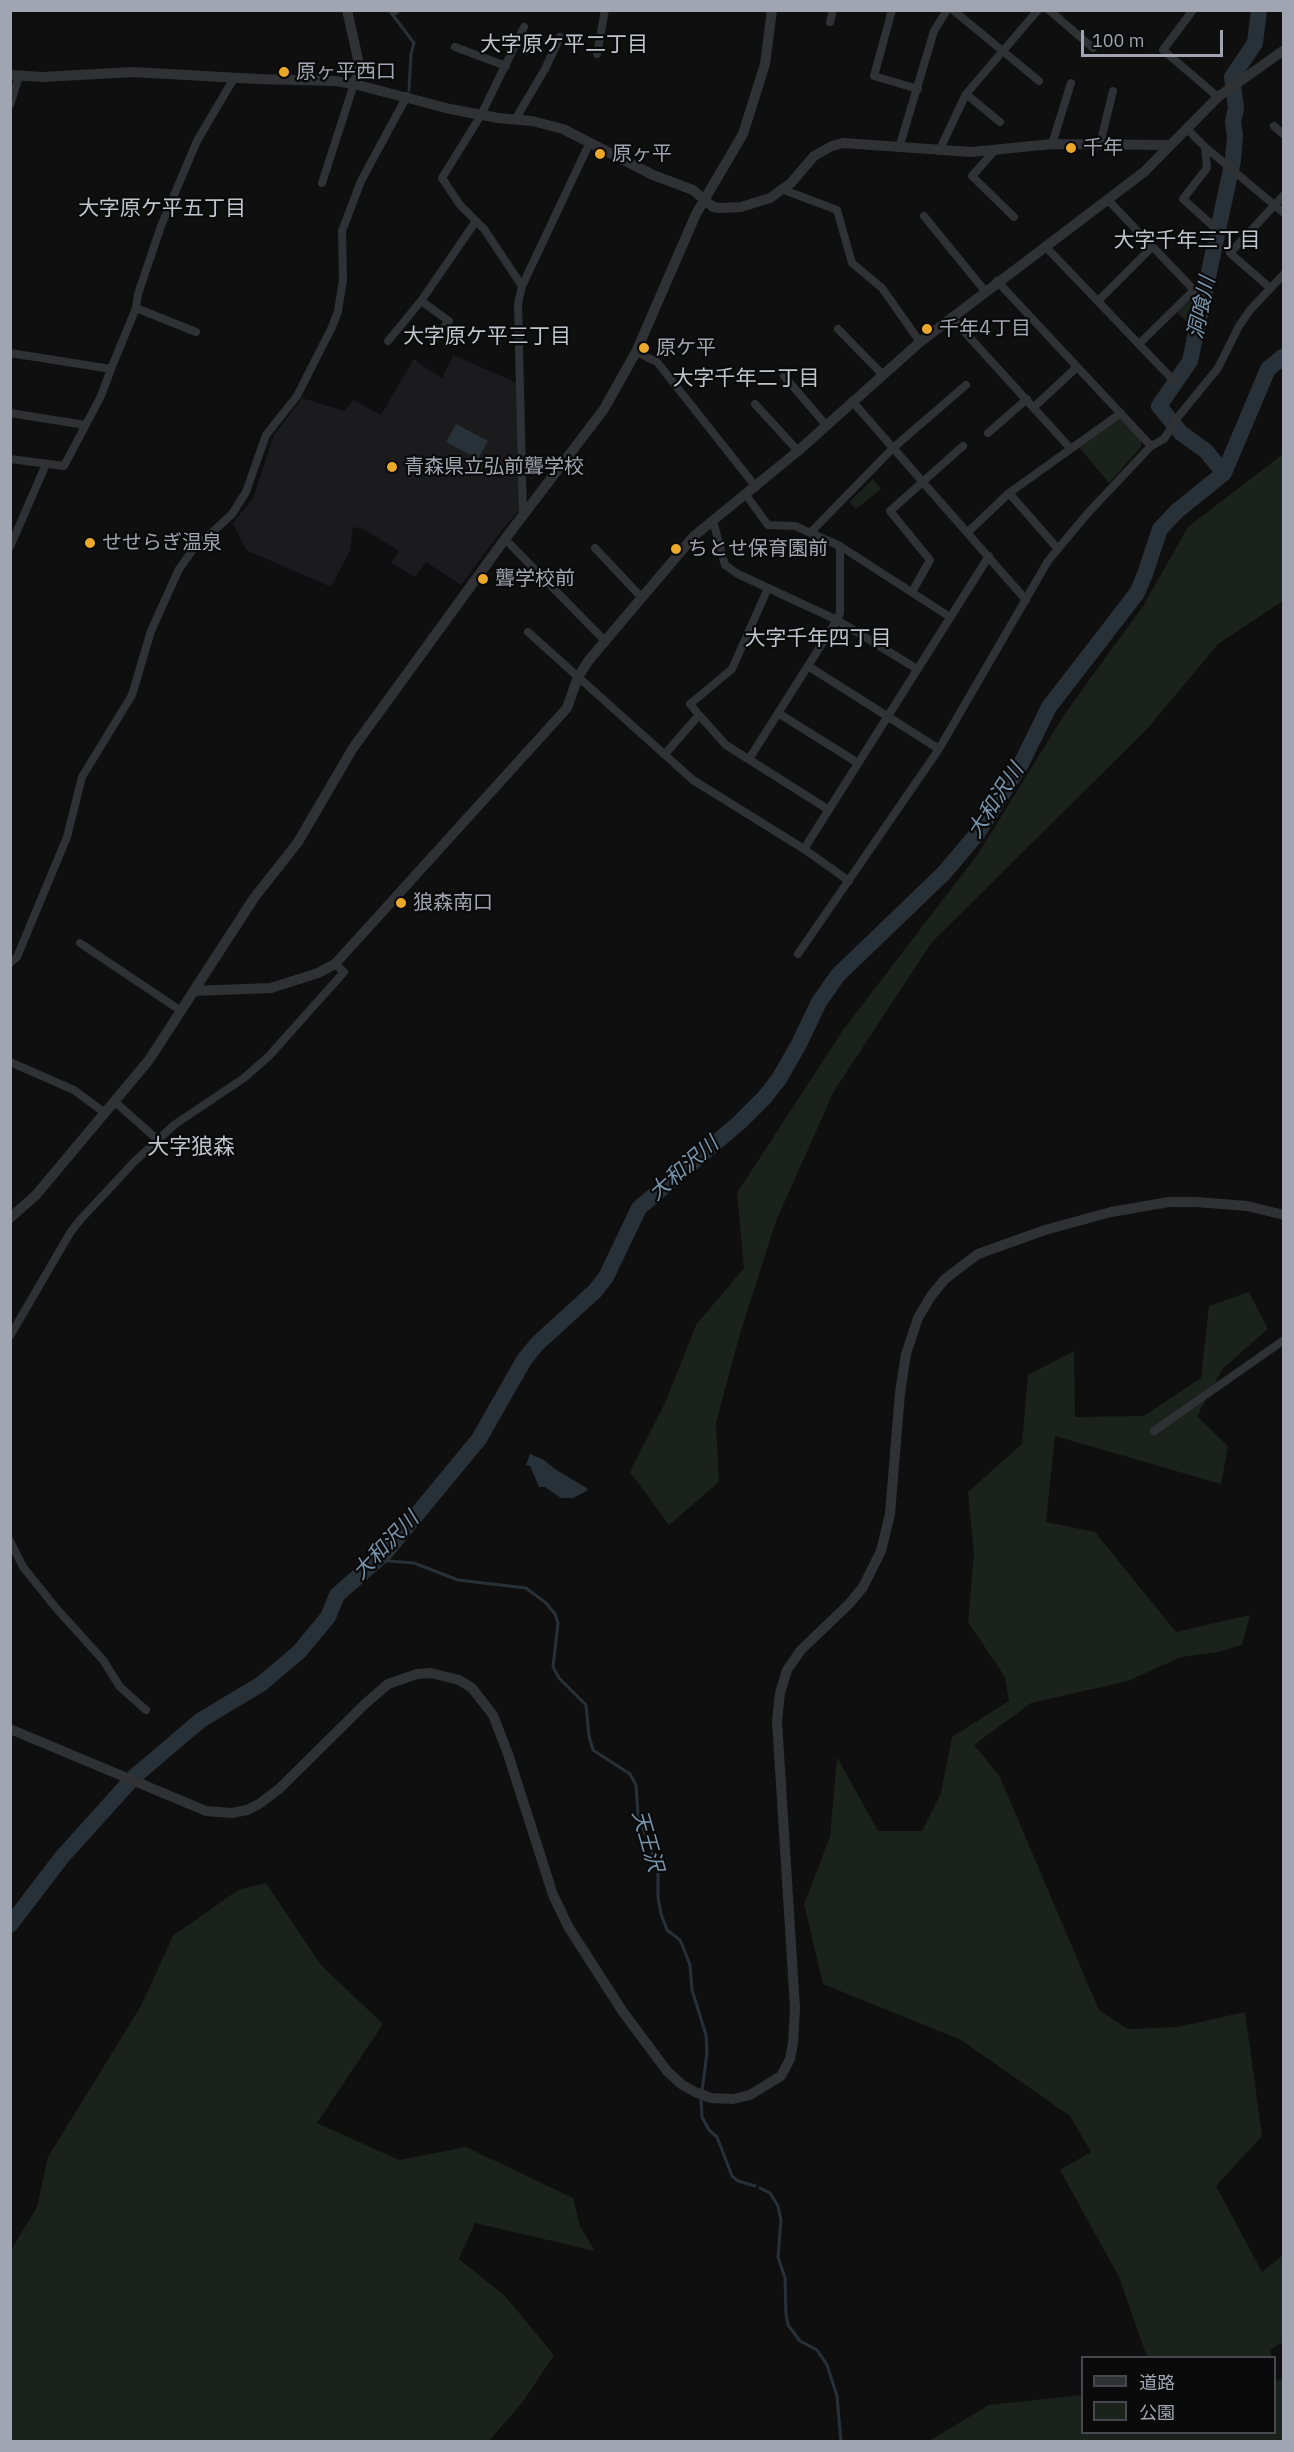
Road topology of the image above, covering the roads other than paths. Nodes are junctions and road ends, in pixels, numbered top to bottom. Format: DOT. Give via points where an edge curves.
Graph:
graph roads {
  1 [pos="347,10"];
  2 [pos="605,10"];
  3 [pos="772,10"];
  4 [pos="833,10"];
  5 [pos="892,10"];
  6 [pos="947,10"];
  7 [pos="952,10"];
  8 [pos="1038,10"];
  9 [pos="1048,10"];
  10 [pos="1192,10"];
  11 [pos="830,21"];
  12 [pos="524,27"];
  13 [pos="560,37"];
  14 [pos="455,47"];
  15 [pos="1094,48"];
  16 [pos="1003,50"];
  17 [pos="1284,50"];
  18 [pos="597,54"];
  19 [pos="506,66"];
  20 [pos="15,76"];
  21 [pos="234,78"];
  22 [pos="1039,81"];
  23 [pos="1071,83"];
  24 [pos="354,84"];
  25 [pos="918,89"];
  26 [pos="1113,91"];
  27 [pos="966,94"];
  28 [pos="407,96"];
  29 [pos="1218,97"];
  30 [pos="10,105"];
  31 [pos="481,115"];
  32 [pos="515,120"];
  33 [pos="1000,123"];
  34 [pos="1274,126"];
  35 [pos="1186,128"];
  36 [pos="1284,135"];
  37 [pos="590,142"];
  38 [pos="1052,144"];
  39 [pos="1100,144"];
  40 [pos="1169,146"];
  41 [pos="1205,147"];
  42 [pos="899,148"];
  43 [pos="939,150"];
  44 [pos="995,150"];
  45 [pos="322,183"];
  46 [pos="784,190"];
  47 [pos="1284,195"];
  48 [pos="705,200"];
  49 [pos="1108,200"];
  50 [pos="1274,205"];
  51 [pos="1284,213"];
  52 [pos="924,216"];
  53 [pos="1014,217"];
  54 [pos="476,221"];
  55 [pos="1213,226"];
  56 [pos="1046,246"];
  57 [pos="1152,247"];
  58 [pos="1284,274"];
  59 [pos="998,281"];
  60 [pos="522,285"];
  61 [pos="1270,288"];
  62 [pos="985,291"];
  63 [pos="421,301"];
  64 [pos="1098,301"];
  65 [pos="136,308"];
  66 [pos="951,317"];
  67 [pos="838,329"];
  68 [pos="196,332"];
  69 [pos="388,341"];
  70 [pos="433,341"];
  71 [pos="920,342"];
  72 [pos="1139,344"];
  73 [pos="636,352"];
  74 [pos="10,353"];
  75 [pos="1077,367"];
  76 [pos="111,369"];
  77 [pos="882,374"];
  78 [pos="784,376"];
  79 [pos="1174,381"];
  80 [pos="966,385"];
  81 [pos="1027,399"];
  82 [pos="852,401"];
  83 [pos="755,404"];
  84 [pos="1034,407"];
  85 [pos="10,413"];
  86 [pos="1121,413"];
  87 [pos="85,425"];
  88 [pos="826,425"];
  89 [pos="988,433"];
  90 [pos="963,446"];
  91 [pos="1151,446"];
  92 [pos="893,448"];
  93 [pos="1070,448"];
  94 [pos="798,451"];
  95 [pos="10,459"];
  96 [pos="46,464"];
  97 [pos="923,482"];
  98 [pos="756,487"];
  99 [pos="1009,493"];
  100 [pos="746,495"];
  101 [pos="523,517"];
  102 [pos="713,520"];
  103 [pos="10,525"];
  104 [pos="21,527"];
  105 [pos="811,532"];
  106 [pos="968,532"];
  107 [pos="505,539"];
  108 [pos="840,546"];
  109 [pos="10,547"];
  110 [pos="595,548"];
  111 [pos="1058,549"];
  112 [pos="989,556"];
  113 [pos="768,588"];
  114 [pos="912,592"];
  115 [pos="642,598"];
  116 [pos="1026,600"];
  117 [pos="950,617"];
  118 [pos="837,620"];
  119 [pos="528,632"];
  120 [pos="606,642"];
  121 [pos="808,666"];
  122 [pos="917,669"];
  123 [pos="578,677"];
  124 [pos="778,713"];
  125 [pos="699,715"];
  126 [pos="888,717"];
  127 [pos="939,749"];
  128 [pos="665,754"];
  129 [pos="749,759"];
  130 [pos="858,763"];
  131 [pos="829,810"];
  132 [pos="804,849"];
  133 [pos="849,881"];
  134 [pos="80,943"];
  135 [pos="798,954"];
  136 [pos="10,963"];
  137 [pos="335,964"];
  138 [pos="194,991"];
  139 [pos="181,1011"];
  140 [pos="10,1062"];
  141 [pos="115,1102"];
  142 [pos="105,1113"];
  143 [pos="158,1140"];
  144 [pos="1284,1215"];
  145 [pos="10,1218"];
  146 [pos="10,1336"];
  147 [pos="1284,1340"];
  148 [pos="1154,1431"];
  149 [pos="10,1541"];
  150 [pos="146,1710"];
  151 [pos="10,1729"];
  1 -- 24 [label="street" via="360,68"];
  2 -- 18 [label="street"];
  3 -- 48 [label="street" via="765,64 743,134"];
  4 -- 11 [label="street"];
  5 -- 25 [label="street" via="874,76"];
  6 -- 25 [label="street" via="934,31"];
  7 -- 16 [label="street"];
  8 -- 16 [label="street"];
  9 -- 15 [label="street"];
  10 -- 29 [label="street" via="1163,50"];
  12 -- 19 [label="street"];
  13 -- 32 [label="street"];
  14 -- 19 [label="street"];
  16 -- 22 [label="street"];
  16 -- 27 [label="street"];
  17 -- 29 [label="street"];
  19 -- 31 [label="street"];
  20 -- 21 [label="street" via="132,72"];
  20 -- 30 [label="street"];
  21 -- 24 [label="street"];
  21 -- 65 [label="street" via="197,141 161,225"];
  23 -- 38 [label="street"];
  24 -- 28 [label="street"];
  24 -- 45 [label="street"];
  25 -- 42 [label="street"];
  26 -- 39 [label="street"];
  27 -- 33 [label="street"];
  27 -- 43 [label="street"];
  28 -- 31 [label="street"];
  28 -- 136 [label="street" via="361,181 342,231 343,280 332,327 297,396 266,435 237,507 178,569 151,630 132,695 82,777 67,837 22,946"];
  29 -- 35 [label="street"];
  31 -- 32 [label="street"];
  31 -- 54 [label="street" via="442,178"];
  32 -- 37 [label="street" via="547,124"];
  34 -- 36 [label="street"];
  35 -- 40 [label="street"];
  35 -- 41 [label="street"];
  37 -- 48 [label="street" via="653,175 693,190"];
  37 -- 60 [label="street"];
  38 -- 39 [label="street"];
  38 -- 44 [label="street"];
  39 -- 40 [label="street"];
  40 -- 49 [label="street"];
  41 -- 50 [label="street"];
  41 -- 55 [label="street" via="1207,168 1183,199"];
  42 -- 43 [label="street"];
  42 -- 46 [label="street" via="843,143 832,146 814,156"];
  43 -- 44 [label="street"];
  44 -- 53 [label="street" via="972,176"];
  46 -- 48 [label="street" via="741,207 713,207"];
  46 -- 71 [label="street" via="837,210 852,263 882,288"];
  47 -- 50 [label="street"];
  48 -- 73 [label="street"];
  49 -- 56 [label="street"];
  49 -- 57 [label="street"];
  50 -- 51 [label="street"];
  50 -- 61 [label="street" via="1230,253"];
  52 -- 62 [label="street"];
  54 -- 60 [label="street"];
  54 -- 63 [label="street"];
  56 -- 59 [label="street"];
  56 -- 64 [label="street"];
  57 -- 64 [label="street"];
  57 -- 72 [label="street" via="1194,290"];
  58 -- 61 [label="street"];
  59 -- 62 [label="street"];
  59 -- 75 [label="street"];
  60 -- 101 [label="street" via="517,339"];
  61 -- 91 [label="street" via="1239,326 1218,368 1164,439"];
  62 -- 66 [label="street"];
  63 -- 69 [label="street"];
  63 -- 70 [label="street" via="449,321"];
  64 -- 72 [label="street"];
  65 -- 68 [label="street"];
  65 -- 76 [label="street"];
  66 -- 71 [label="street"];
  66 -- 81 [label="street"];
  67 -- 77 [label="street"];
  71 -- 77 [label="street"];
  72 -- 79 [label="street"];
  73 -- 98 [label="street" via="657,362"];
  73 -- 101 [label="street" via="604,409"];
  74 -- 76 [label="street"];
  75 -- 84 [label="street"];
  75 -- 86 [label="street"];
  76 -- 87 [label="street"];
  77 -- 82 [label="street"];
  78 -- 88 [label="street"];
  80 -- 92 [label="street"];
  81 -- 84 [label="street"];
  81 -- 89 [label="street"];
  82 -- 88 [label="street"];
  82 -- 92 [label="street"];
  83 -- 94 [label="street"];
  84 -- 93 [label="street"];
  85 -- 87 [label="street"];
  86 -- 91 [label="street"];
  86 -- 93 [label="street"];
  87 -- 96 [label="street" via="64,466"];
  88 -- 94 [label="street"];
  90 -- 97 [label="street"];
  91 -- 111 [label="street"];
  92 -- 97 [label="street"];
  92 -- 105 [label="street"];
  93 -- 99 [label="street"];
  94 -- 98 [label="street"];
  95 -- 96 [label="street"];
  96 -- 104 [label="street"];
  97 -- 106 [label="street"];
  97 -- 114 [label="street" via="890,511 930,560"];
  98 -- 100 [label="street"];
  99 -- 106 [label="street"];
  99 -- 111 [label="street"];
  100 -- 102 [label="street"];
  100 -- 105 [label="street" via="768,525 795,526"];
  101 -- 107 [label="street"];
  102 -- 113 [label="street" via="725,566"];
  102 -- 115 [label="street" via="694,536"];
  103 -- 104 [label="street"];
  104 -- 109 [label="street"];
  105 -- 108 [label="street"];
  106 -- 112 [label="street"];
  107 -- 120 [label="street"];
  107 -- 138 [label="street" via="353,748 298,842 254,898"];
  108 -- 114 [label="street"];
  108 -- 118 [label="street"];
  110 -- 115 [label="street"];
  111 -- 116 [label="street"];
  112 -- 116 [label="street"];
  112 -- 117 [label="street"];
  113 -- 118 [label="street"];
  113 -- 125 [label="street" via="732,669 690,704"];
  114 -- 117 [label="street"];
  115 -- 120 [label="street"];
  116 -- 127 [label="street"];
  117 -- 122 [label="street"];
  118 -- 121 [label="street"];
  118 -- 122 [label="street"];
  119 -- 123 [label="street"];
  120 -- 123 [label="street"];
  121 -- 124 [label="street"];
  121 -- 126 [label="street"];
  122 -- 126 [label="street"];
  123 -- 128 [label="street"];
  123 -- 137 [label="street" via="567,708"];
  124 -- 129 [label="street"];
  124 -- 130 [label="street"];
  125 -- 128 [label="street"];
  125 -- 129 [label="street" via="726,745"];
  126 -- 127 [label="street"];
  126 -- 130 [label="street"];
  127 -- 133 [label="street"];
  128 -- 132 [label="street" via="693,780"];
  129 -- 131 [label="street"];
  130 -- 131 [label="street"];
  131 -- 132 [label="street"];
  132 -- 133 [label="street"];
  133 -- 135 [label="street"];
  134 -- 139 [label="street"];
  137 -- 138 [label="street" via="271,988"];
  137 -- 143 [label="street" via="344,972 269,1056"];
  138 -- 139 [label="street"];
  139 -- 141 [label="street"];
  140 -- 142 [label="street" via="74,1090"];
  141 -- 142 [label="street"];
  141 -- 143 [label="street"];
  142 -- 145 [label="street" via="36,1195"];
  143 -- 146 [label="street" via="70,1233"];
  144 -- 151 [label="street" via="1247,1206 1196,1202 1169,1202 1111,1212 978,1254 945,1279 931,1296 918,1318 906,1354 890,1514 882,1551 863,1587 801,1650 787,1670 780,1693 778,1741 795,2008 790,2059 781,2076 750,2095 724,2100 695,2092 667,2071 635,2029 569,1928 553,1895 493,1715 472,1688 459,1680 431,1673 388,1684 279,1789 247,1810 232,1813 206,1812"];
  147 -- 148 [label="street"];
  149 -- 150 [label="street" via="23,1567 103,1660 120,1687"];
}
